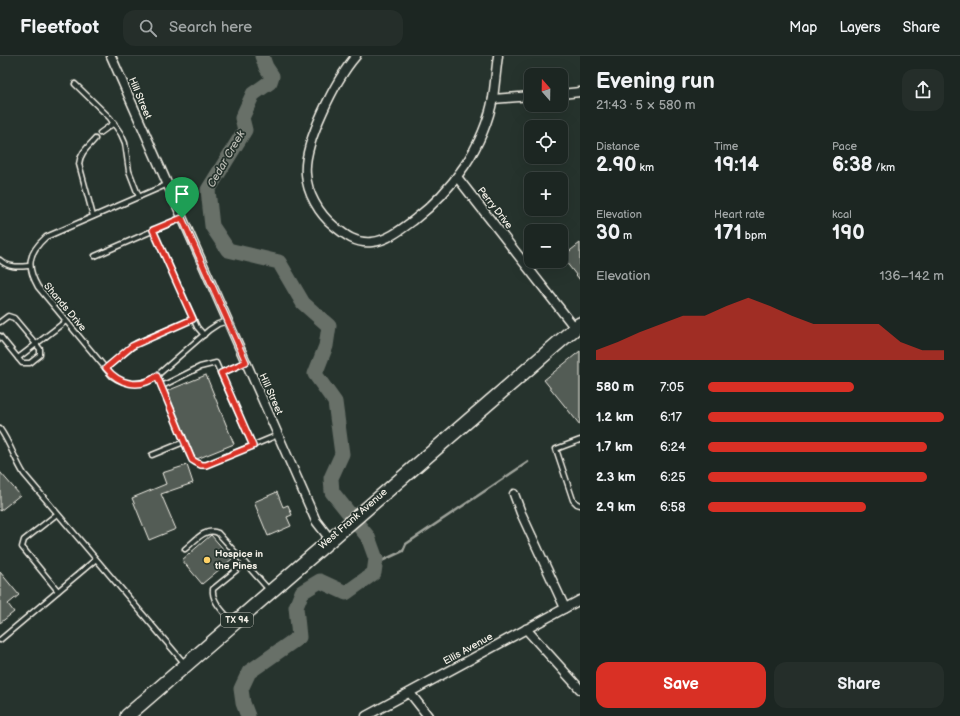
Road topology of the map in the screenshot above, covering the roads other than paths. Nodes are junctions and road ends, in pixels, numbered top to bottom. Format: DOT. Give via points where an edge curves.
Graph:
graph roads {
  1 [pos="111,56"];
  2 [pos="356,56"];
  3 [pos="498,56"];
  4 [pos="75,84"];
  5 [pos="580,92"];
  6 [pos="568,93"];
  7 [pos="524,97"];
  8 [pos="493,99"];
  9 [pos="114,123"];
  10 [pos="100,133"];
  11 [pos="95,139"];
  12 [pos="457,177"];
  13 [pos="166,185"];
  14 [pos="139,196"];
  15 [pos="93,216"];
  16 [pos="182,218"];
  17 [pos="153,230"];
  18 [pos="95,256"];
  19 [pos="0,260"];
  20 [pos="29,266"];
  21 [pos="193,319"];
  22 [pos="66,321"];
  23 [pos="228,321"];
  24 [pos="0,322"];
  25 [pos="578,326"];
  26 [pos="204,335"];
  27 [pos="0,336"];
  28 [pos="36,344"];
  29 [pos="18,358"];
  30 [pos="246,362"];
  31 [pos="106,368"];
  32 [pos="221,373"];
  33 [pos="157,376"];
  34 [pos="162,386"];
  35 [pos="0,429"];
  36 [pos="278,435"];
  37 [pos="580,440"];
  38 [pos="184,442"];
  39 [pos="253,446"];
  40 [pos="152,455"];
  41 [pos="514,494"];
  42 [pos="580,505"];
  43 [pos="56,514"];
  44 [pos="330,539"];
  45 [pos="185,549"];
  46 [pos="95,560"];
  47 [pos="245,563"];
  48 [pos="58,591"];
  49 [pos="270,591"];
  50 [pos="580,600"];
  51 [pos="565,608"];
  52 [pos="233,623"];
  53 [pos="526,629"];
  54 [pos="0,640"];
  55 [pos="185,664"];
  56 [pos="580,689"];
  57 [pos="410,693"];
  58 [pos="126,716"];
  59 [pos="366,716"];
  60 [pos="428,716"];
  1 -- 13 [label="street, Hill Street"];
  2 -- 12 [label="street" via="345,69 327,104 307,155 306,174 313,198 324,216 350,238 371,242 379,240 393,235 419,216"];
  3 -- 8 [label="street"];
  4 -- 9 [label="lane"];
  5 -- 6 [label="street"];
  7 -- 8 [label="street"];
  8 -- 12 [label="street" via="474,150"];
  9 -- 10 [label="lane"];
  9 -- 14 [label="lane" via="125,142 129,171"];
  11 -- 15 [label="lane" via="84,151 79,164"];
  12 -- 25 [label="street, Perry Drive"];
  13 -- 14 [label="lane"];
  13 -- 16 [label="street, Hill Street"];
  14 -- 15 [label="lane"];
  15 -- 20 [label="lane" via="46,237 37,245"];
  16 -- 17 [label="lane"];
  16 -- 23 [label="street, Hill Street"];
  17 -- 18 [label="lane"];
  17 -- 21 [label="lane"];
  19 -- 20 [label="lane" via="6,265"];
  20 -- 22 [label="lane, Shands Drive" via="38,287"];
  21 -- 26 [label="lane"];
  21 -- 31 [label="lane" via="132,346"];
  22 -- 28 [label="lane"];
  22 -- 31 [label="lane, Shands Drive"];
  23 -- 26 [label="lane, Shands Drive" via="218,324"];
  23 -- 30 [label="street, Hill Street"];
  24 -- 28 [label="lane" via="8,316 14,318"];
  25 -- 44 [label="main road, West Frank Avenue / TX 94"];
  26 -- 33 [label="lane, Shands Drive"];
  27 -- 29 [label="lane"];
  28 -- 29 [label="lane"];
  28 -- 29 [label="lane" via="40,354 35,359 26,364"];
  30 -- 32 [label="lane"];
  30 -- 36 [label="street, Hill Street"];
  31 -- 33 [label="lane, Shands Drive" via="112,376 131,384 143,383"];
  32 -- 34 [label="lane" via="217,364 211,363"];
  32 -- 39 [label="lane"];
  33 -- 34 [label="lane"];
  34 -- 38 [label="lane"];
  35 -- 43 [label="lane" via="24,474"];
  36 -- 39 [label="lane"];
  36 -- 44 [label="street, Hill Street" via="316,521"];
  37 -- 42 [label="lane" via="556,449 573,500"];
  38 -- 39 [label="lane" via="192,460 201,465"];
  38 -- 40 [label="lane"];
  41 -- 51 [label="street"];
  43 -- 46 [label="lane"];
  43 -- 48 [label="lane" via="24,540 22,547"];
  44 -- 49 [label="main road, West Frank Avenue / TX 94"];
  45 -- 47 [label="lane" via="207,531 212,530 218,532"];
  46 -- 48 [label="lane"];
  46 -- 55 [label="lane"];
  47 -- 49 [label="lane"];
  47 -- 52 [label="lane" via="213,591 217,603"];
  48 -- 54 [label="lane"];
  49 -- 52 [label="main road, West Frank Avenue / TX 94"];
  50 -- 51 [label="street, Ellis Avenue"];
  51 -- 53 [label="street, Ellis Avenue"];
  52 -- 55 [label="main road, West Frank Avenue / TX 94"];
  53 -- 56 [label="street"];
  53 -- 57 [label="street, Ellis Avenue"];
  55 -- 58 [label="main road, West Frank Avenue / TX 94"];
  57 -- 59 [label="street, Ellis Avenue"];
  57 -- 60 [label="street"];
}
